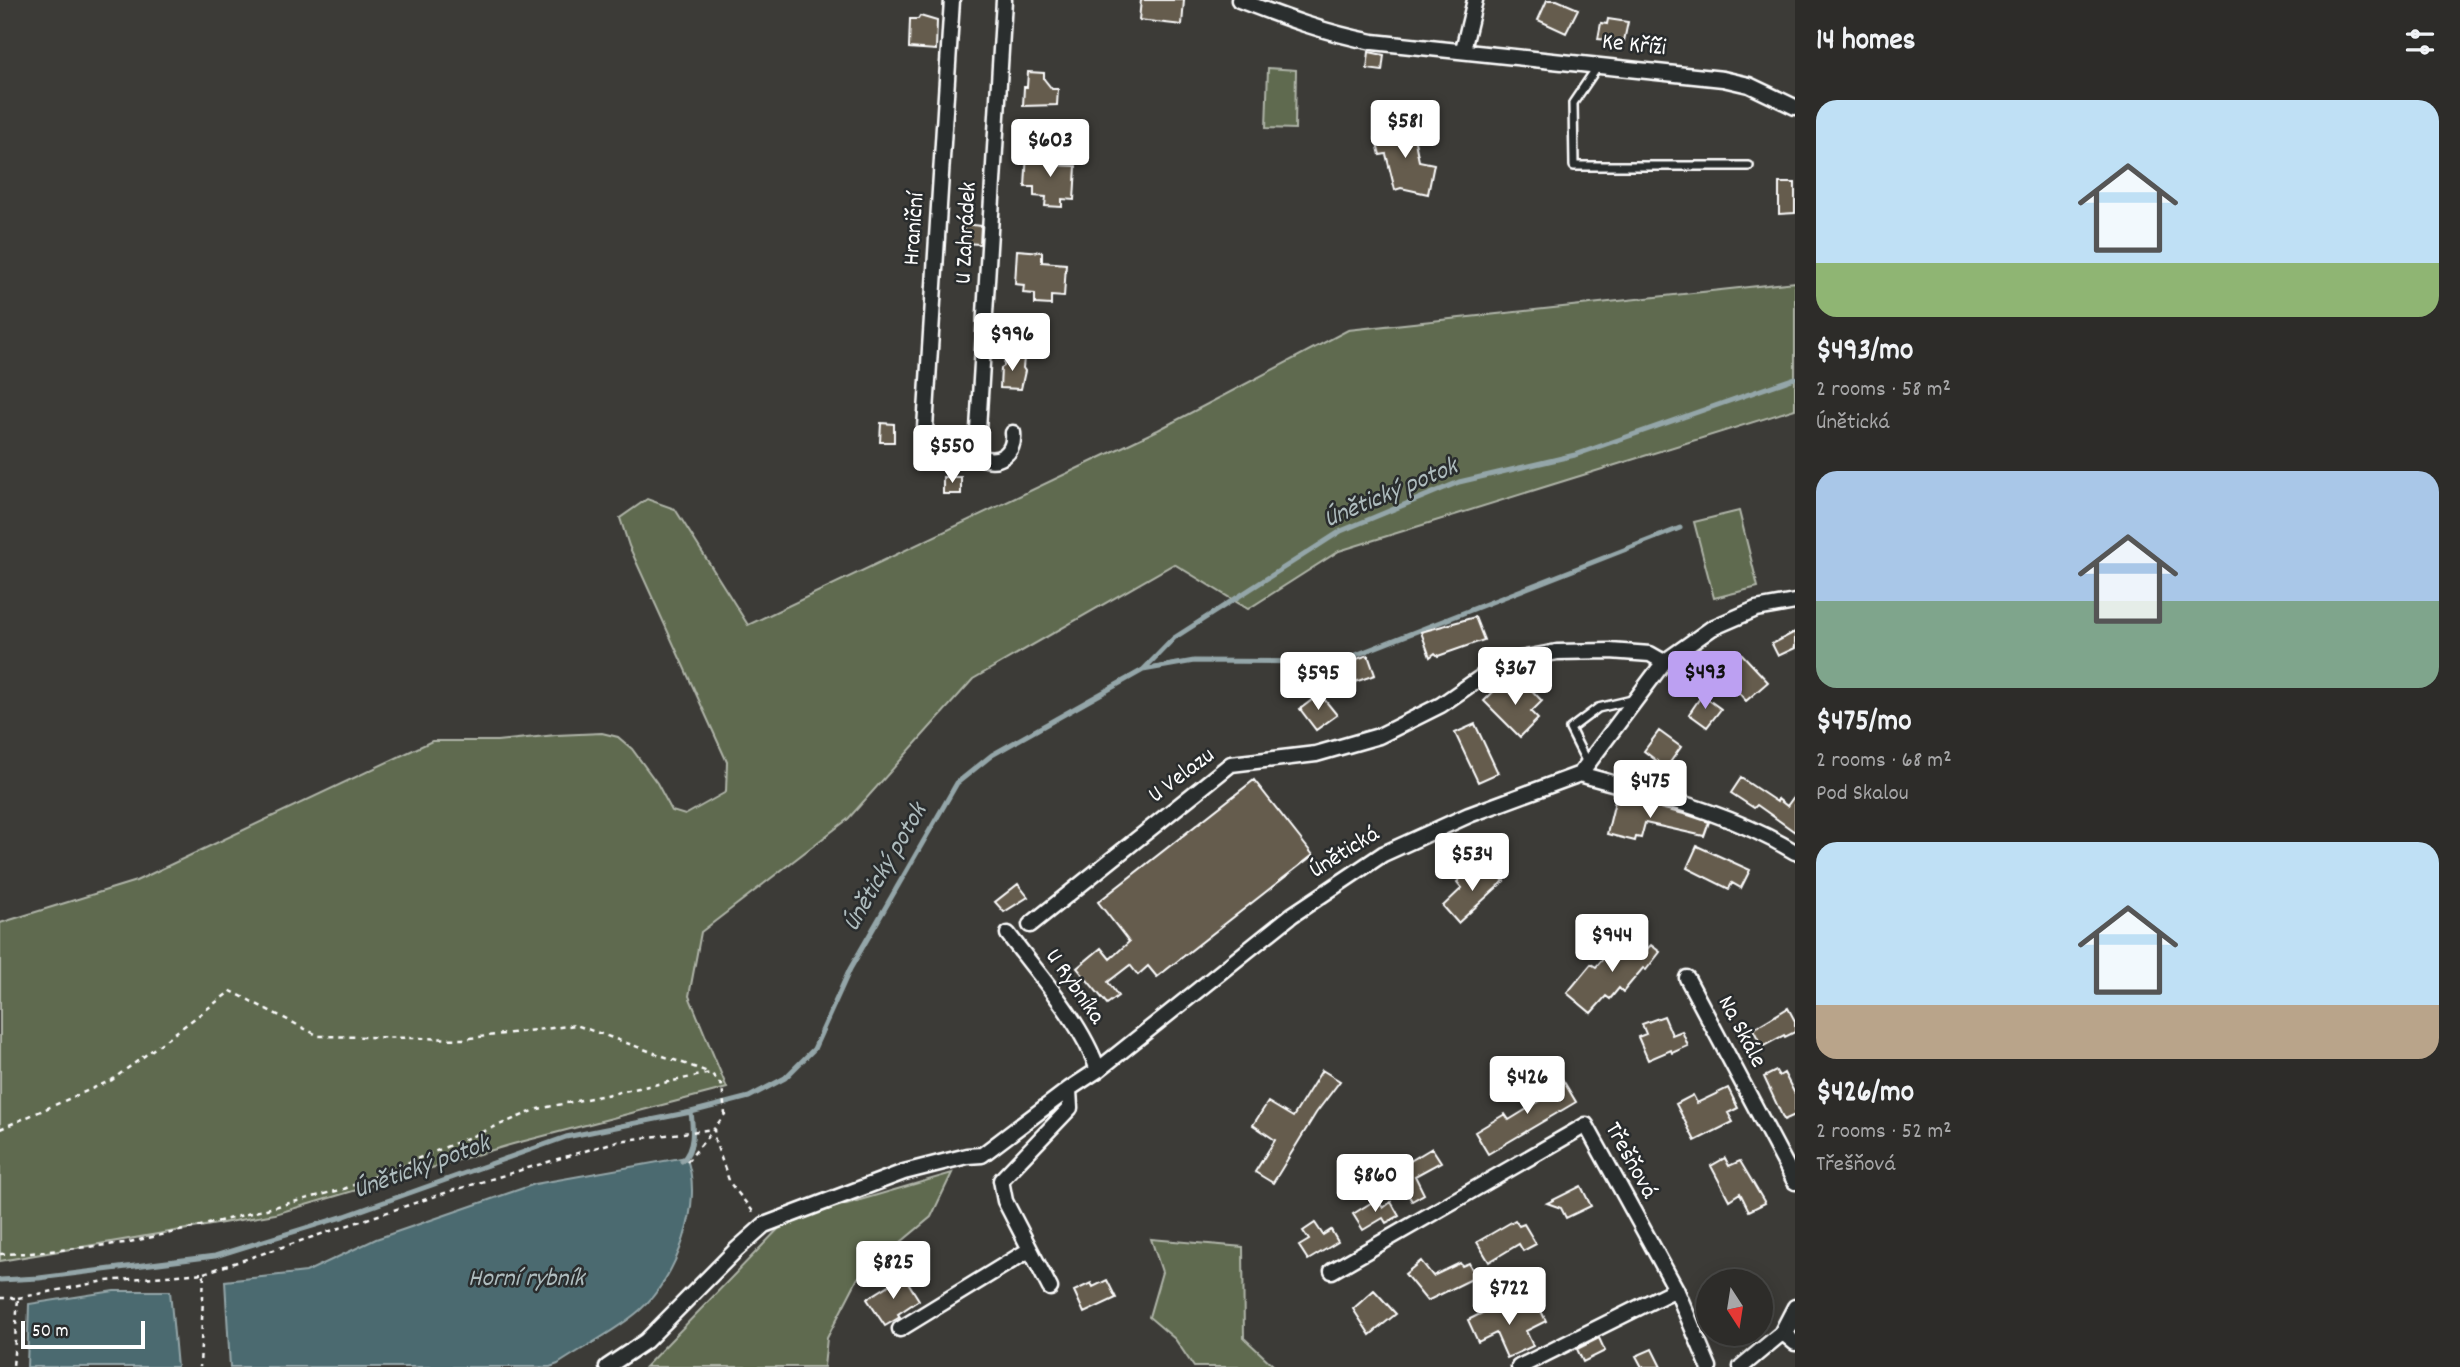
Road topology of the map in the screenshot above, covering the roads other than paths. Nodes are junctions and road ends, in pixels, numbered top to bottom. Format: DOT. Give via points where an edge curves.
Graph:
graph roads {
  1 [pos="953,0"];
  2 [pos="1004,0"];
  3 [pos="1239,0"];
  4 [pos="1475,0"];
  5 [pos="1463,50"];
  6 [pos="1599,66"];
  7 [pos="1795,107"];
  8 [pos="1749,166"];
  9 [pos="1013,433"];
  10 [pos="923,460"];
  11 [pos="1795,601"];
  12 [pos="1664,662"];
  13 [pos="1636,699"];
  14 [pos="1583,769"];
  15 [pos="1795,852"];
  16 [pos="1030,925"];
  17 [pos="1008,934"];
  18 [pos="1687,978"];
  19 [pos="1098,1070"];
  20 [pos="1069,1089"];
  21 [pos="1795,1182"];
  22 [pos="1029,1250"];
  23 [pos="1332,1271"];
  24 [pos="1050,1288"];
  25 [pos="1676,1289"];
  26 [pos="1795,1307"];
  27 [pos="1795,1322"];
  28 [pos="900,1329"];
  29 [pos="1782,1332"];
  30 [pos="1795,1343"];
  31 [pos="607,1367"];
  32 [pos="1520,1367"];
  33 [pos="1709,1367"];
  34 [pos="1741,1367"];
  1 -- 10 [label="street, Hraniční"];
  2 -- 9 [label="street, U Zahrádek" via="977,446 980,457 1000,459 1010,452"];
  3 -- 5 [label="street, Ke Kříži" via="1338,35"];
  4 -- 5 [label="street"];
  5 -- 6 [label="street, Ke Kříži"];
  6 -- 7 [label="street, Ke Kříži" via="1723,79"];
  6 -- 8 [label="lane" via="1573,103 1574,166"];
  11 -- 12 [label="street" via="1756,609 1712,628"];
  12 -- 13 [label="street"];
  12 -- 16 [label="street, U Velazu" via="1650,654 1610,651 1557,652 1510,661 1441,705 1379,736 1316,754 1231,764"];
  13 -- 14 [label="street"];
  13 -- 14 [label="lane" via="1598,708 1570,729"];
  14 -- 15 [label="street" via="1707,811 1769,836"];
  14 -- 19 [label="street, Únětická" via="1383,854 1292,915"];
  17 -- 19 [label="street, U Rybníka" via="1074,1022"];
  18 -- 21 [label="street, Na Skále"];
  19 -- 20 [label="street, Únětická"];
  20 -- 22 [label="street" via="1070,1108 1001,1180 1005,1201"];
  20 -- 31 [label="street, Únětická" via="982,1155 904,1172 764,1225 646,1341"];
  22 -- 24 [label="street"];
  22 -- 28 [label="street"];
  23 -- 25 [label="street, Třešňová" via="1586,1125"];
  25 -- 32 [label="street"];
  25 -- 33 [label="street, Třešňová"];
  26 -- 29 [label="street"];
  27 -- 29 [label="street"];
  29 -- 30 [label="street"];
  29 -- 34 [label="street"];
}
